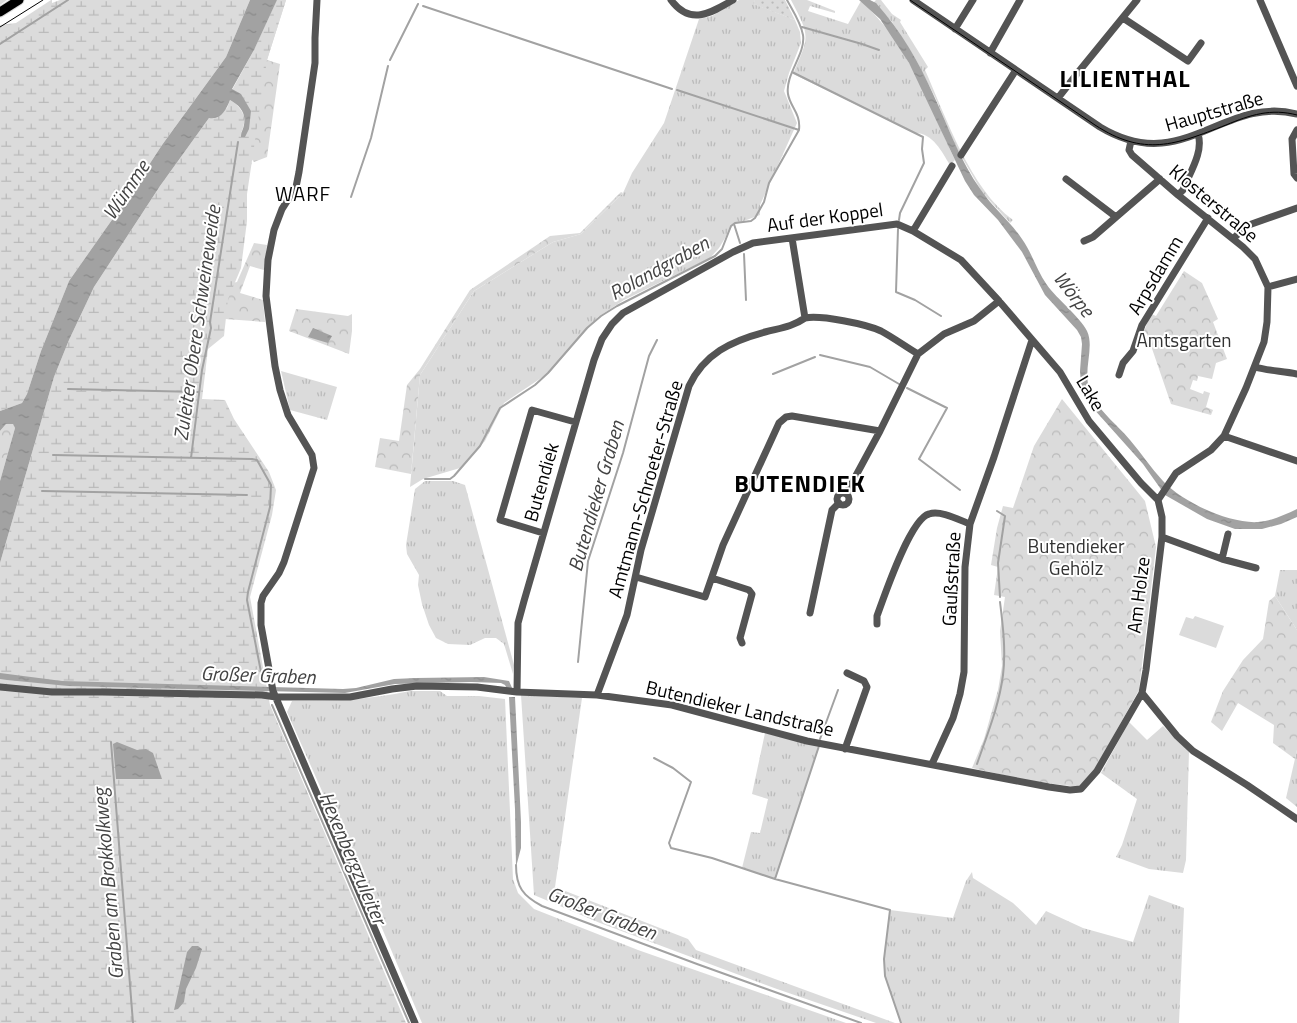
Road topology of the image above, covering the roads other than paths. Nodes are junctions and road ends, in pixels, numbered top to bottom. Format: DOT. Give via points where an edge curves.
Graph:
graph roads {
  1 [pos="19,0"];
  2 [pos="317,0"];
  3 [pos="671,0"];
  4 [pos="733,0"];
  5 [pos="912,0"];
  6 [pos="972,0"];
  7 [pos="1020,0"];
  8 [pos="1137,0"];
  9 [pos="1260,0"];
  10 [pos="0,12"];
  11 [pos="1122,18"];
  12 [pos="955,29"];
  13 [pos="1201,43"];
  14 [pos="990,52"];
  15 [pos="1016,70"];
  16 [pos="1297,86"];
  17 [pos="1058,98"];
  18 [pos="1297,114"];
  19 [pos="1297,130"];
  20 [pos="1198,134"];
  21 [pos="1131,141"];
  22 [pos="962,155"];
  23 [pos="952,166"];
  24 [pos="1297,178"];
  25 [pos="1066,179"];
  26 [pos="1160,179"];
  27 [pos="1178,195"];
  28 [pos="1297,208"];
  29 [pos="1116,218"];
  30 [pos="1208,218"];
  31 [pos="913,231"];
  32 [pos="792,238"];
  33 [pos="1233,239"];
  34 [pos="1084,241"];
  35 [pos="1297,279"];
  36 [pos="1268,286"];
  37 [pos="643,301"];
  38 [pos="999,301"];
  39 [pos="805,318"];
  40 [pos="1032,340"];
  41 [pos="918,354"];
  42 [pos="1255,367"];
  43 [pos="1297,374"];
  44 [pos="1119,376"];
  45 [pos="575,422"];
  46 [pos="880,431"];
  47 [pos="1224,436"];
  48 [pos="1297,460"];
  49 [pos="1160,497"];
  50 [pos="970,524"];
  51 [pos="543,533"];
  52 [pos="1228,534"];
  53 [pos="1162,537"];
  54 [pos="1222,559"];
  55 [pos="1256,568"];
  56 [pos="636,577"];
  57 [pos="712,578"];
  58 [pos="810,613"];
  59 [pos="877,624"];
  60 [pos="742,643"];
  61 [pos="847,674"];
  62 [pos="0,687"];
  63 [pos="274,691"];
  64 [pos="518,692"];
  65 [pos="1142,694"];
  66 [pos="597,695"];
  67 [pos="846,749"];
  68 [pos="932,764"];
  69 [pos="1297,819"];
  70 [pos="415,1023"];
  1 -- 10 [label="main road"];
  2 -- 63 [label="street" via="315,64 299,172 296,187 274,230 268,260 267,305 280,390 288,415 312,454 314,468 284,562 261,603 261,625"];
  3 -- 4 [label="street" via="688,14 699,16"];
  5 -- 12 [label="street, Hauptstraße"];
  6 -- 12 [label="street"];
  7 -- 14 [label="street"];
  8 -- 11 [label="street"];
  9 -- 16 [label="street"];
  11 -- 13 [label="street" via="1188,61"];
  11 -- 17 [label="street"];
  12 -- 14 [label="street, Hauptstraße"];
  14 -- 15 [label="street, Hauptstraße"];
  15 -- 17 [label="street, Hauptstraße"];
  15 -- 22 [label="street"];
  17 -- 21 [label="street, Hauptstraße" via="1106,130"];
  18 -- 20 [label="street, Hauptstraße" via="1255,113"];
  19 -- 24 [label="street" via="1292,138"];
  20 -- 21 [label="street, Hauptstraße" via="1162,143"];
  20 -- 27 [label="street" via="1199,149"];
  21 -- 26 [label="street, Klosterstraße" via="1132,155"];
  23 -- 31 [label="street"];
  25 -- 29 [label="street"];
  26 -- 27 [label="street, Klosterstraße"];
  26 -- 29 [label="street"];
  27 -- 30 [label="street, Klosterstraße"];
  28 -- 33 [label="street" via="1246,226"];
  29 -- 34 [label="street"];
  30 -- 33 [label="street, Klosterstraße"];
  30 -- 44 [label="street, Arpsdamm" via="1142,325"];
  31 -- 32 [label="street, Auf der Koppel" via="897,224"];
  31 -- 38 [label="street, Auf der Koppel" via="961,260"];
  32 -- 37 [label="street, Auf der Koppel" via="742,247"];
  32 -- 39 [label="street"];
  33 -- 36 [label="street, Klosterstraße" via="1255,259"];
  35 -- 36 [label="street"];
  36 -- 42 [label="street, Klosterstraße" via="1266,331"];
  37 -- 45 [label="street, Butendiek" via="623,313 602,339"];
  38 -- 40 [label="street, Lake"];
  38 -- 41 [label="street" via="974,321 944,334"];
  39 -- 41 [label="street" via="815,316 867,326"];
  39 -- 56 [label="street, Amtmann-Schroeter-Straße" via="795,325 725,347 710,356 696,371 641,550"];
  40 -- 49 [label="street, Lake" via="1060,372 1088,421 1141,483"];
  40 -- 50 [label="street, Gaußstraße"];
  41 -- 46 [label="street"];
  42 -- 43 [label="street"];
  42 -- 47 [label="street, Klosterstraße"];
  45 -- 51 [label="street, Butendiek"];
  45 -- 51 [label="street" via="532,410 500,520"];
  46 -- 57 [label="street" via="792,416 779,423 740,506"];
  46 -- 58 [label="street" via="846,494 839,495 839,503 832,510"];
  47 -- 48 [label="street"];
  47 -- 49 [label="street, Klosterstraße" via="1211,450 1176,473"];
  49 -- 53 [label="street, Am Holze"];
  50 -- 59 [label="street" via="939,513 923,517 892,574"];
  50 -- 68 [label="street, Gaußstraße" via="965,567 964,672 953,718"];
  51 -- 64 [label="street, Butendiek" via="518,624"];
  52 -- 54 [label="street"];
  53 -- 54 [label="street"];
  53 -- 65 [label="street, Am Holze"];
  54 -- 55 [label="street"];
  56 -- 57 [label="street" via="705,597"];
  56 -- 66 [label="street, Amtmann-Schroeter-Straße" via="627,615"];
  57 -- 60 [label="street" via="749,590 752,594 740,638"];
  61 -- 67 [label="street" via="864,681 867,687"];
  62 -- 63 [label="street, Butendieker Landstraße" via="52,692 262,695"];
  63 -- 64 [label="street, Butendieker Landstraße" via="350,697 417,686 477,687"];
  63 -- 70 [label="street"];
  64 -- 66 [label="street, Butendieker Landstraße"];
  65 -- 68 [label="street, Butendieker Landstraße" via="1098,771 1081,789 1056,788"];
  65 -- 69 [label="street" via="1193,751"];
  66 -- 67 [label="street, Butendieker Landstraße" via="672,705"];
  67 -- 68 [label="street, Butendieker Landstraße"];
}
